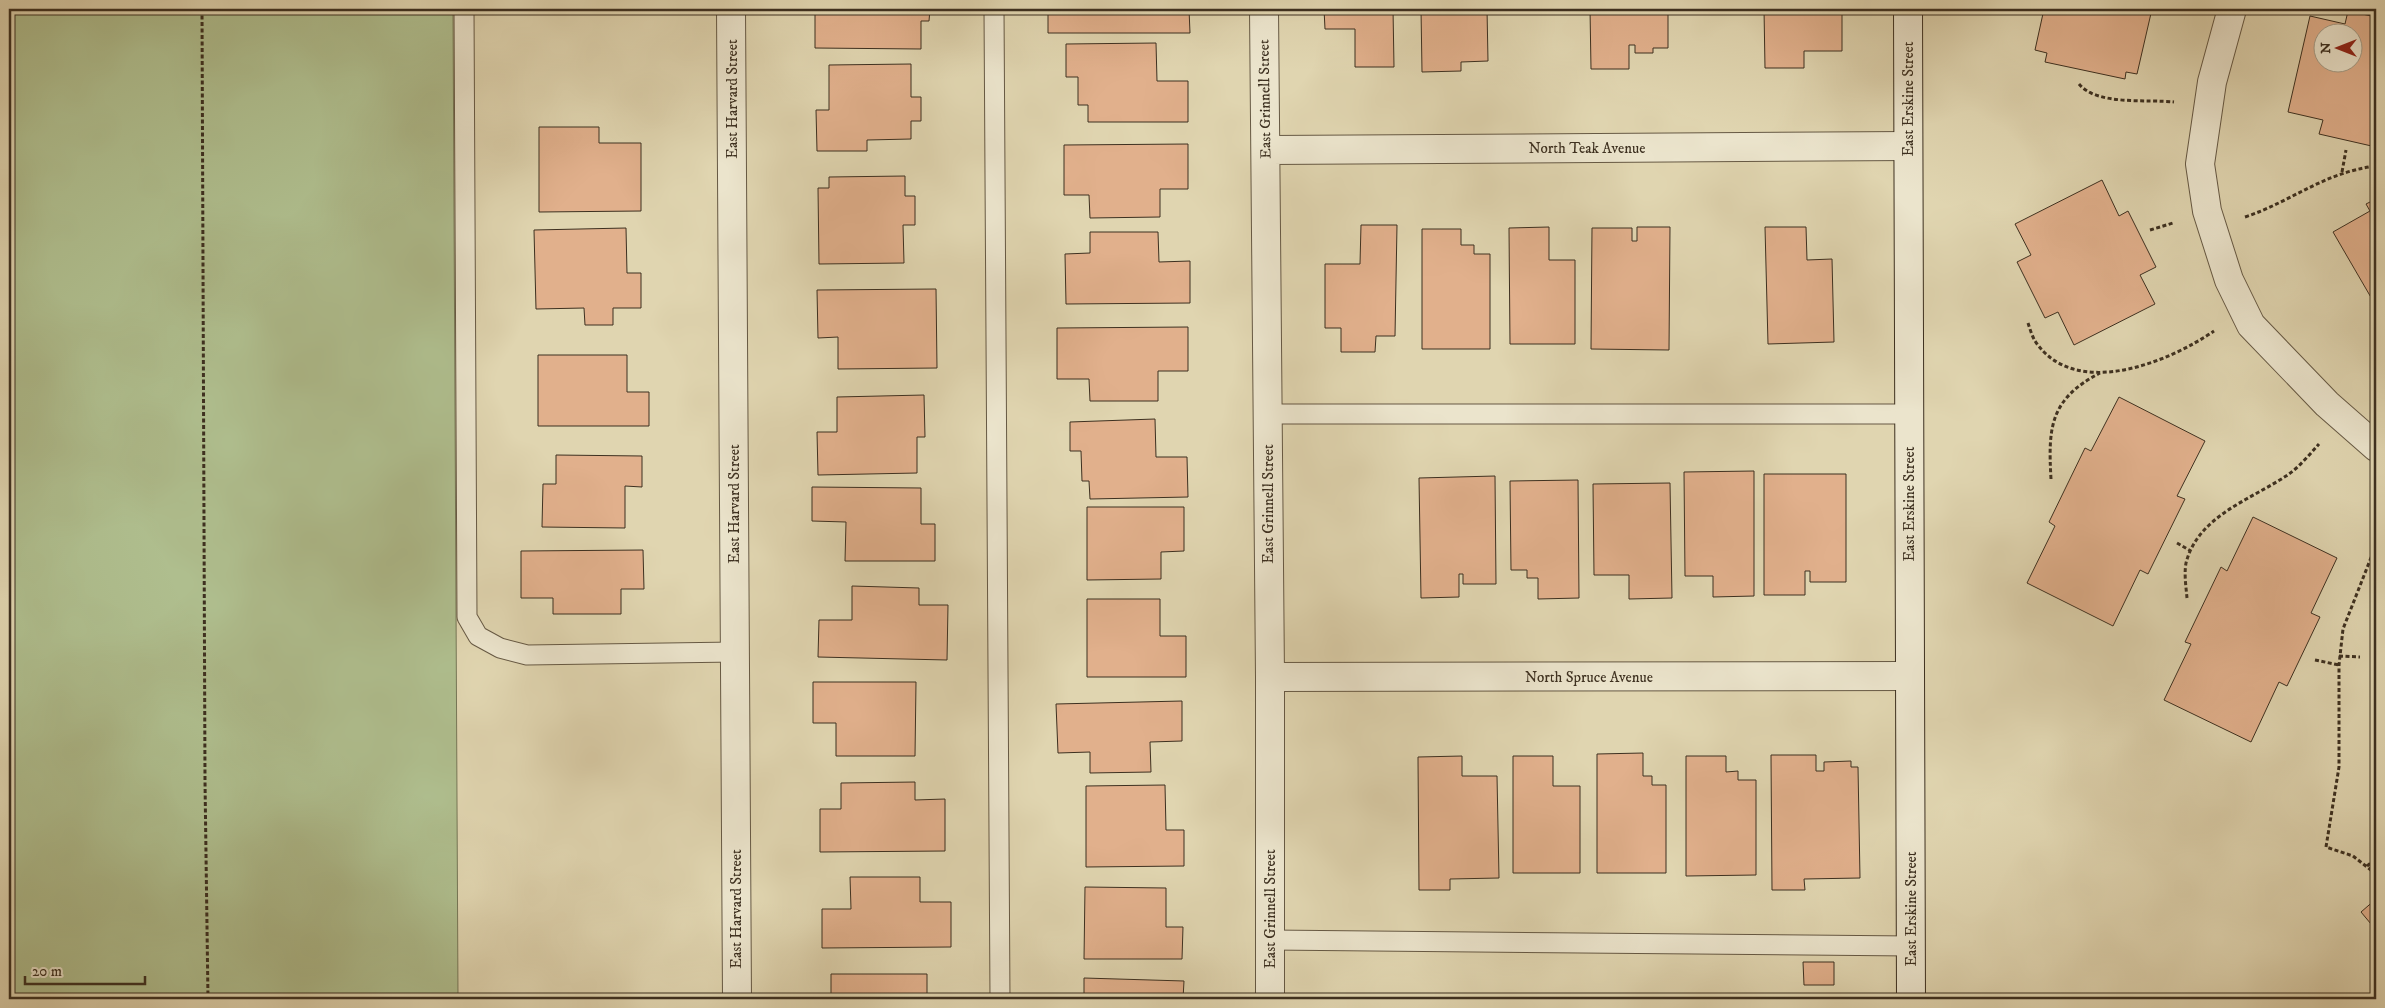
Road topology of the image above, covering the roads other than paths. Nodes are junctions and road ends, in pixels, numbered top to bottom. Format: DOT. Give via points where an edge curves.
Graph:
graph roads {
  1 [pos="464,9"];
  2 [pos="732,9"];
  3 [pos="994,9"];
  4 [pos="1264,9"];
  5 [pos="1908,9"];
  6 [pos="2232,9"];
  7 [pos="1908,146"];
  8 [pos="1266,150"];
  9 [pos="1268,414"];
  10 [pos="1909,414"];
  11 [pos="2376,447"];
  12 [pos="735,652"];
  13 [pos="1909,676"];
  14 [pos="1270,677"];
  15 [pos="1270,940"];
  16 [pos="1911,946"];
  17 [pos="737,999"];
  18 [pos="1000,999"];
  19 [pos="1270,999"];
  20 [pos="1911,999"];
  1 -- 12 [label="lane" via="467,617 478,636 500,648 527,654"];
  2 -- 12 [label="street, East Harvard Street"];
  3 -- 18 [label="lane"];
  4 -- 8 [label="street, East Grinnell Street"];
  5 -- 7 [label="street, East Erskine Street"];
  6 -- 11 [label="street" via="2207,106 2200,164 2207,211 2229,280 2251,325 2281,359"];
  7 -- 8 [label="street, North Teak Avenue"];
  7 -- 10 [label="street, East Erskine Street"];
  8 -- 9 [label="street, East Grinnell Street"];
  9 -- 10 [label="lane"];
  9 -- 14 [label="street, East Grinnell Street"];
  10 -- 13 [label="street, East Erskine Street"];
  12 -- 17 [label="street, East Harvard Street"];
  13 -- 14 [label="street, North Spruce Avenue"];
  13 -- 16 [label="street, East Erskine Street"];
  14 -- 15 [label="street, East Grinnell Street"];
  15 -- 16 [label="lane"];
  15 -- 19 [label="street, East Grinnell Street"];
  16 -- 20 [label="street, East Erskine Street"];
}
